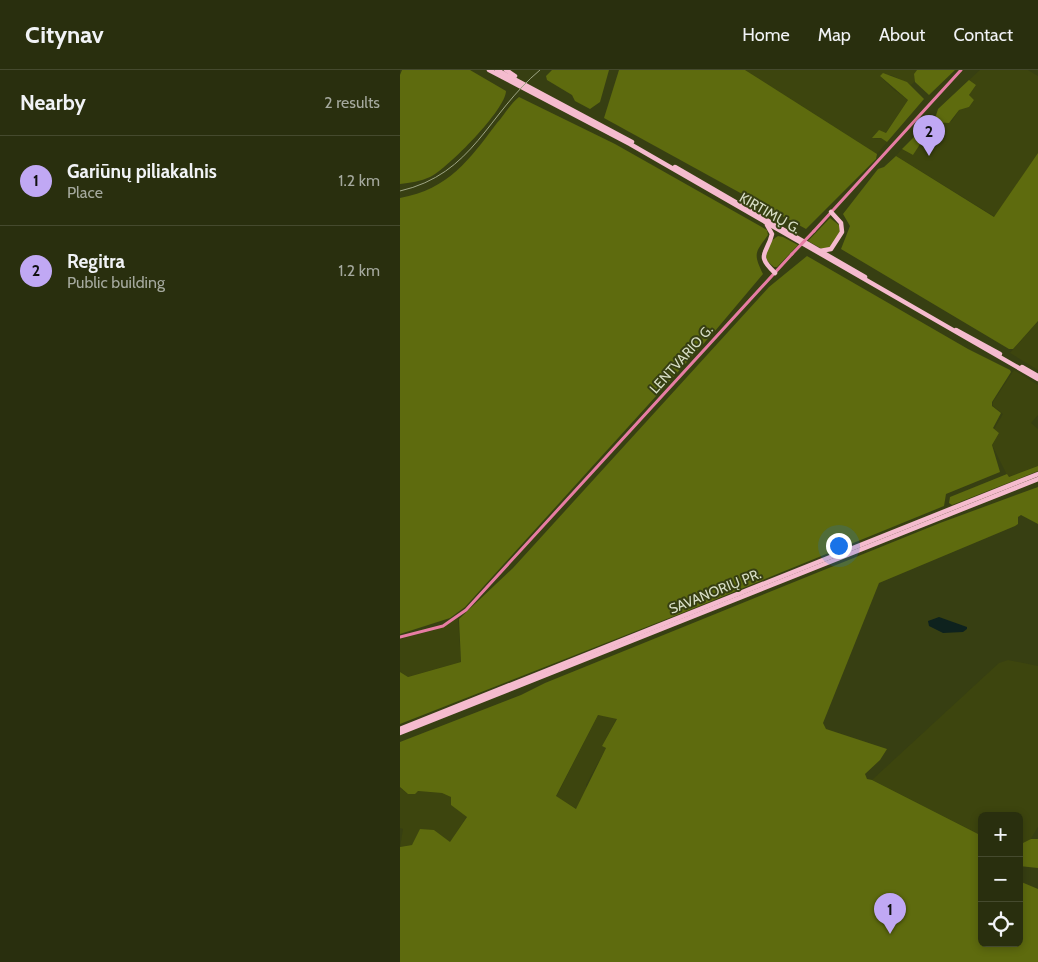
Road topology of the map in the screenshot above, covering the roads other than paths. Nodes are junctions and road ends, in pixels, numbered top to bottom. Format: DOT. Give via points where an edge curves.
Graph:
graph roads {
  1 [pos="489,70"];
  2 [pos="498,70"];
  3 [pos="506,70"];
  4 [pos="961,70"];
  5 [pos="533,88"];
  6 [pos="831,212"];
  7 [pos="766,223"];
  8 [pos="790,237"];
  9 [pos="769,243"];
  10 [pos="836,245"];
  11 [pos="819,250"];
  12 [pos="837,261"];
  13 [pos="775,273"];
  14 [pos="1037,376"];
  15 [pos="1038,474"];
  16 [pos="1038,479"];
  17 [pos="400,637"];
  18 [pos="400,727"];
  19 [pos="400,733"];
  1 -- 7 [label="highway, KIRTIMŲ G." via="630,144"];
  2 -- 5 [label="highway, KIRTIMŲ G."];
  3 -- 5 [label="highway"];
  4 -- 6 [label="main road, LENTVARIO G."];
  5 -- 11 [label="highway, KIRTIMŲ G."];
  6 -- 10 [label="highway" via="842,228"];
  6 -- 13 [label="main road, LENTVARIO G., bridge"];
  7 -- 8 [label="highway, KIRTIMŲ G."];
  7 -- 9 [label="highway" via="771,232"];
  8 -- 9 [label="highway" via="777,235"];
  8 -- 14 [label="highway, KIRTIMŲ G."];
  9 -- 13 [label="highway" via="763,259"];
  10 -- 11 [label="highway" via="829,250"];
  10 -- 12 [label="highway"];
  11 -- 12 [label="highway, KIRTIMŲ G."];
  12 -- 14 [label="highway, KIRTIMŲ G."];
  13 -- 17 [label="main road, LENTVARIO G." via="466,610 442,626"];
  15 -- 18 [label="highway, SAVANORIŲ PR."];
  16 -- 19 [label="highway, SAVANORIŲ PR."];
}
